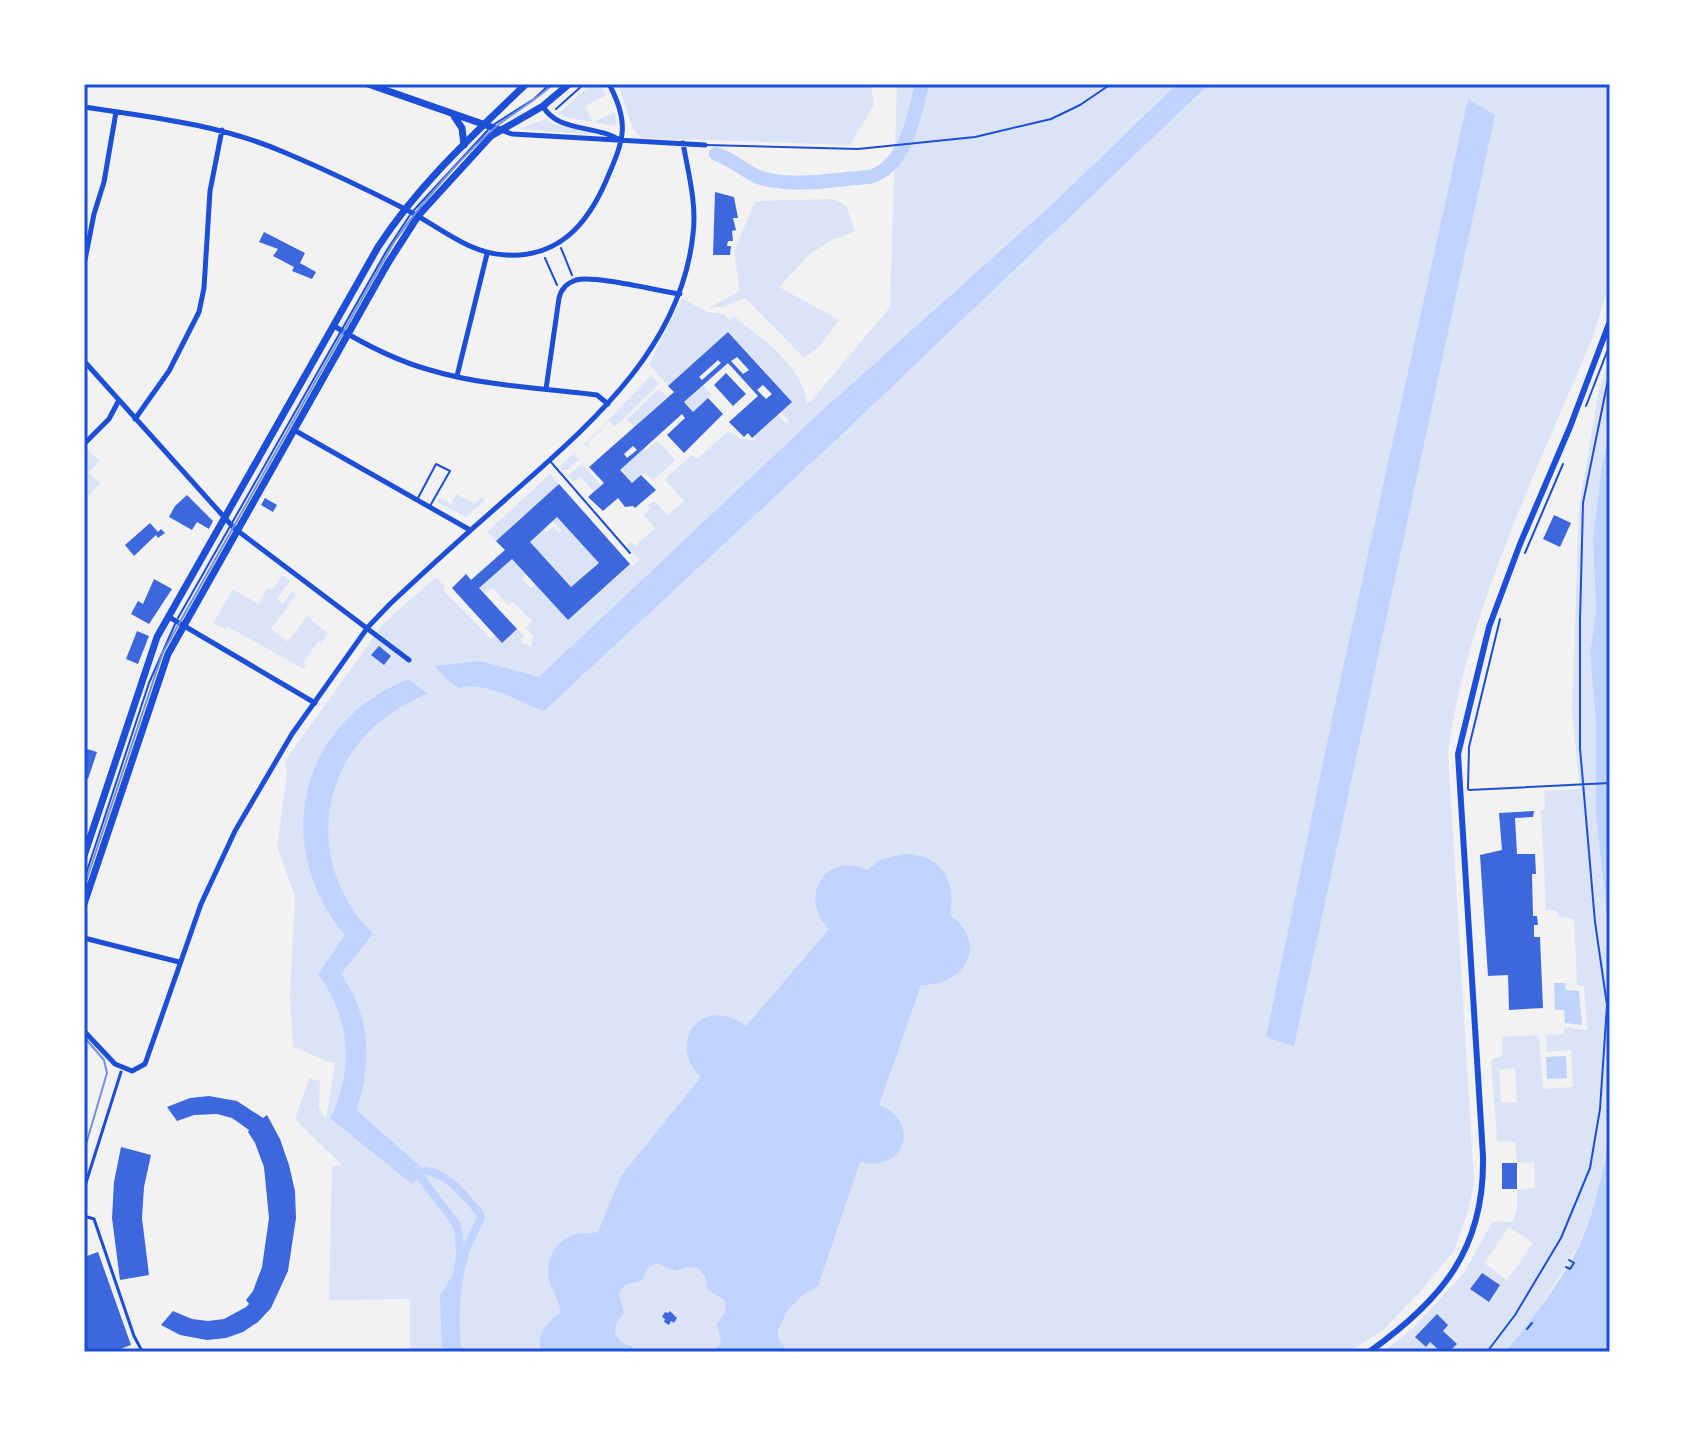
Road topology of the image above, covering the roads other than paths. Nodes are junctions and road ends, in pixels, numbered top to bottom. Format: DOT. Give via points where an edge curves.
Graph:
graph roads {
  1 [pos="368,84"];
  2 [pos="526,84"];
  3 [pos="550,84"];
  4 [pos="569,84"];
  5 [pos="609,84"];
  6 [pos="1111,84"];
  7 [pos="543,106"];
  8 [pos="84,107"];
  9 [pos="116,112"];
  10 [pos="452,115"];
  11 [pos="486,126"];
  12 [pos="222,130"];
  13 [pos="500,130"];
  14 [pos="622,141"];
  15 [pos="683,143"];
  16 [pos="464,145"];
  17 [pos="705,145"];
  18 [pos="411,212"];
  19 [pos="487,254"];
  20 [pos="84,265"];
  21 [pos="680,294"];
  22 [pos="1610,321"];
  23 [pos="341,330"];
  24 [pos="84,361"];
  25 [pos="457,376"];
  26 [pos="546,389"];
  27 [pos="119,400"];
  28 [pos="608,404"];
  29 [pos="135,419"];
  30 [pos="293,430"];
  31 [pos="84,444"];
  32 [pos="549,461"];
  33 [pos="417,500"];
  34 [pos="429,507"];
  35 [pos="229,522"];
  36 [pos="470,530"];
  37 [pos="238,531"];
  38 [pos="630,553"];
  39 [pos="176,622"];
  40 [pos="368,627"];
  41 [pos="409,660"];
  42 [pos="315,703"];
  43 [pos="84,856"];
  44 [pos="84,880"];
  45 [pos="84,904"];
  46 [pos="84,938"];
  47 [pos="179,962"];
  48 [pos="84,1031"];
  49 [pos="122,1070"];
  50 [pos="84,1189"];
  51 [pos="84,1216"];
  52 [pos="142,1351"];
  53 [pos="1369,1352"];
  1 -- 10 [label="main road"];
  2 -- 11 [label="main road"];
  3 -- 11 [label="lane"];
  4 -- 7 [label="main road"];
  5 -- 14 [label="street" via="621,110"];
  6 -- 17 [label="lane" via="1051,119 975,137 858,149"];
  7 -- 13 [label="main road"];
  7 -- 14 [label="street" via="560,122 610,132"];
  8 -- 9 [label="street"];
  9 -- 12 [label="street"];
  9 -- 20 [label="street"];
  10 -- 11 [label="main road"];
  10 -- 16 [label="main road" via="462,128"];
  11 -- 13 [label="main road"];
  11 -- 16 [label="main road"];
  11 -- 18 [label="lane"];
  12 -- 18 [label="street" via="284,152"];
  12 -- 29 [label="street" via="210,191 199,312 169,371"];
  13 -- 14 [label="street"];
  13 -- 18 [label="main road"];
  14 -- 15 [label="street"];
  14 -- 19 [label="street" via="588,217 574,232 542,250"];
  15 -- 17 [label="street"];
  15 -- 21 [label="street" via="694,229"];
  16 -- 18 [label="main road"];
  18 -- 19 [label="street"];
  18 -- 23 [label="main road"];
  18 -- 23 [label="main road" via="378,247"];
  19 -- 25 [label="street"];
  21 -- 26 [label="street" via="586,279 567,285 559,298"];
  21 -- 28 [label="street" via="638,370"];
  22 -- 53 [label="street" via="1489,627 1458,754 1483,1156 1475,1230 1444,1283"];
  23 -- 25 [label="street" via="397,359"];
  23 -- 30 [label="main road"];
  23 -- 35 [label="main road"];
  24 -- 27 [label="street"];
  25 -- 26 [label="street"];
  26 -- 28 [label="street" via="597,395"];
  27 -- 29 [label="street"];
  27 -- 31 [label="street" via="109,419"];
  28 -- 32 [label="street"];
  29 -- 35 [label="street"];
  30 -- 33 [label="street"];
  30 -- 37 [label="main road"];
  32 -- 36 [label="street"];
  32 -- 38 [label="lane"];
  33 -- 34 [label="street"];
  33 -- 34 [label="lane" via="436,464 450,471"];
  34 -- 36 [label="street"];
  35 -- 37 [label="street"];
  35 -- 39 [label="main road"];
  36 -- 40 [label="street"];
  37 -- 39 [label="main road"];
  37 -- 40 [label="street"];
  39 -- 42 [label="street"];
  39 -- 43 [label="main road" via="157,637"];
  39 -- 44 [label="lane" via="149,683"];
  39 -- 45 [label="main road"];
  40 -- 41 [label="street"];
  40 -- 42 [label="street"];
  42 -- 47 [label="street" via="235,831"];
  46 -- 47 [label="street"];
  47 -- 49 [label="street" via="147,1062"];
  48 -- 49 [label="street"];
  49 -- 50 [label="street"];
  51 -- 52 [label="street" via="94,1219"];
}
